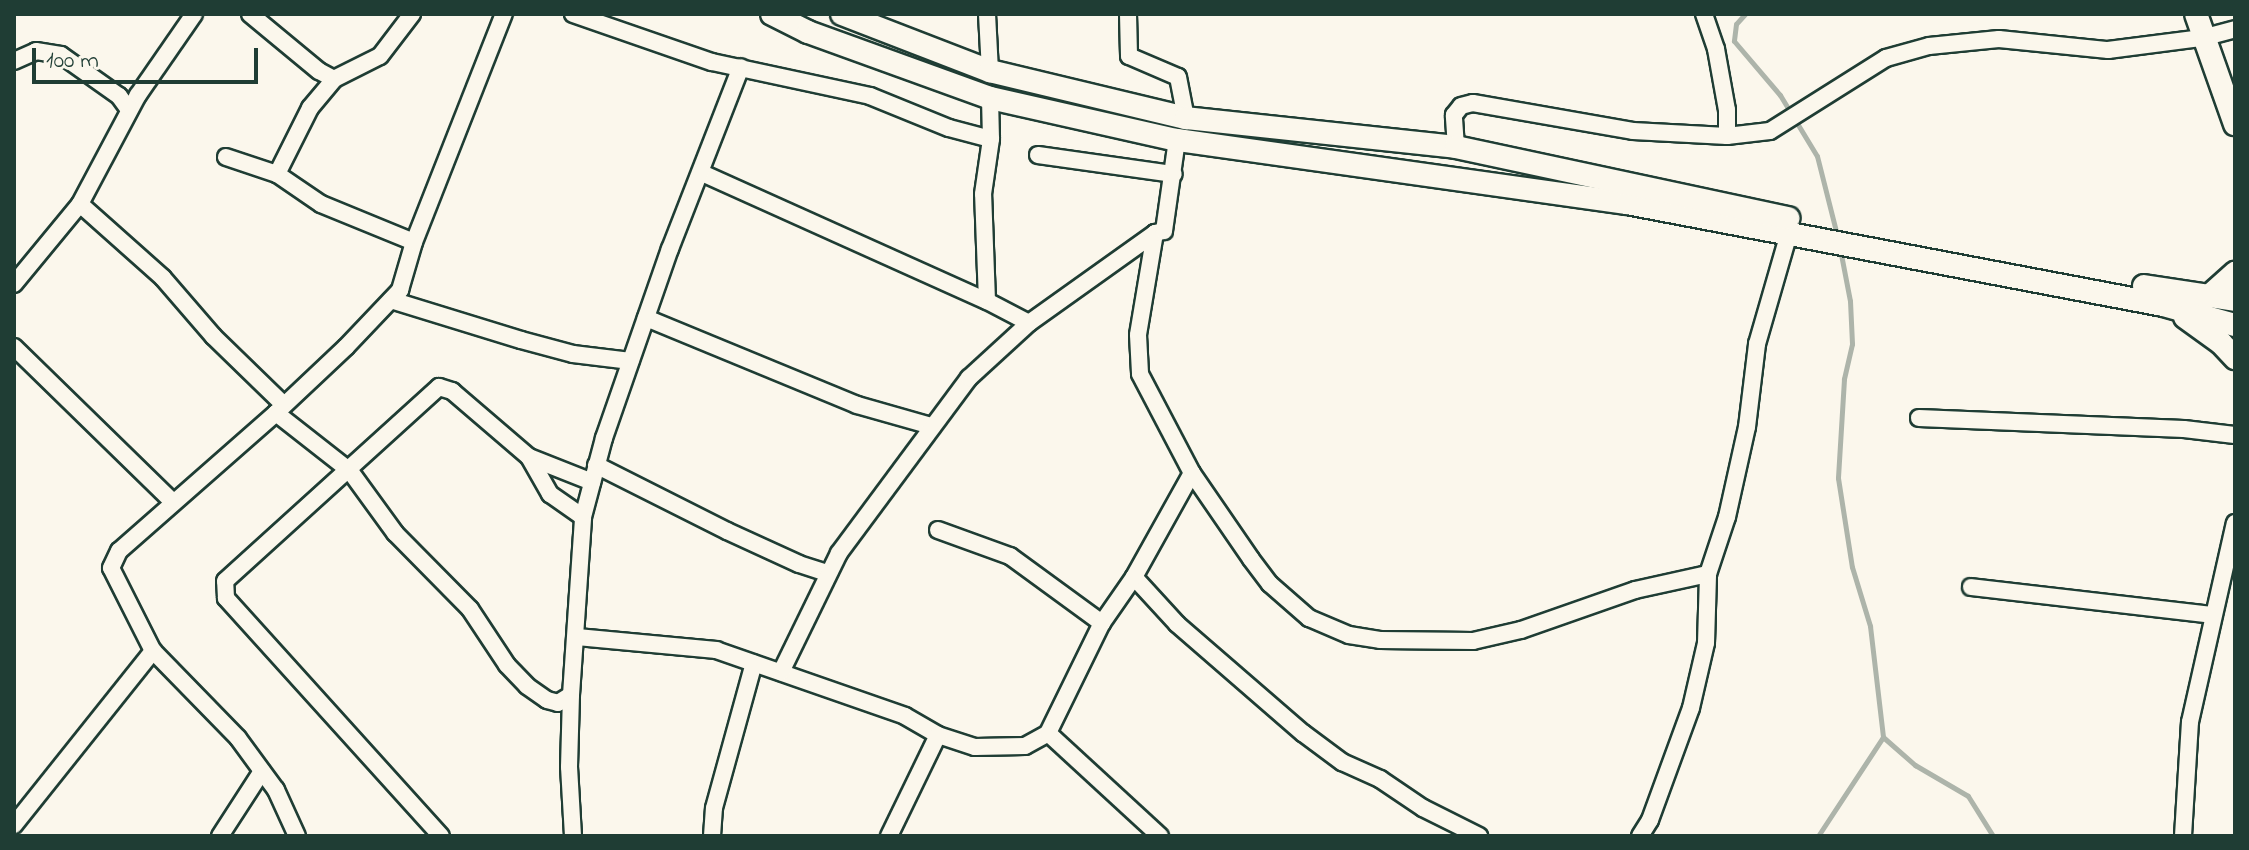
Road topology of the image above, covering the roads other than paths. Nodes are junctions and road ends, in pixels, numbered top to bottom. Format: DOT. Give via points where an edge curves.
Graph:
graph roads {
  1 [pos="194,14"];
  2 [pos="250,14"];
  3 [pos="412,14"];
  4 [pos="504,14"];
  5 [pos="573,14"];
  6 [pos="772,14"];
  7 [pos="842,14"];
  8 [pos="987,14"];
  9 [pos="1128,14"];
  10 [pos="1704,14"];
  11 [pos="2196,14"];
  12 [pos="2235,29"];
  13 [pos="2202,38"];
  14 [pos="14,61"];
  15 [pos="741,67"];
  16 [pos="990,71"];
  17 [pos="334,79"];
  18 [pos="990,98"];
  19 [pos="124,103"];
  20 [pos="1186,118"];
  21 [pos="2235,124"];
  22 [pos="1727,136"];
  23 [pos="991,139"];
  24 [pos="1177,140"];
  25 [pos="1456,147"];
  26 [pos="1038,155"];
  27 [pos="226,157"];
  28 [pos="702,173"];
  29 [pos="277,174"];
  30 [pos="1174,174"];
  31 [pos="80,204"];
  32 [pos="1792,229"];
  33 [pos="1155,233"];
  34 [pos="414,242"];
  35 [pos="1861,242"];
  36 [pos="2235,273"];
  37 [pos="14,284"];
  38 [pos="2207,298"];
  39 [pos="391,300"];
  40 [pos="2235,300"];
  41 [pos="987,301"];
  42 [pos="2163,305"];
  43 [pos="646,318"];
  44 [pos="1029,323"];
  45 [pos="2235,325"];
  46 [pos="14,347"];
  47 [pos="2235,358"];
  48 [pos="631,361"];
  49 [pos="279,409"];
  50 [pos="1919,418"];
  51 [pos="931,426"];
  52 [pos="2235,435"];
  53 [pos="529,457"];
  54 [pos="596,465"];
  55 [pos="350,471"];
  56 [pos="1192,473"];
  57 [pos="592,482"];
  58 [pos="173,502"];
  59 [pos="583,517"];
  60 [pos="2235,523"];
  61 [pos="938,530"];
  62 [pos="827,573"];
  63 [pos="1708,574"];
  64 [pos="1134,577"];
  65 [pos="1971,587"];
  66 [pos="2212,615"];
  67 [pos="1102,623"];
  68 [pos="577,637"];
  69 [pos="153,651"];
  70 [pos="754,663"];
  71 [pos="781,672"];
  72 [pos="571,695"];
  73 [pos="1048,733"];
  74 [pos="938,735"];
  75 [pos="262,771"];
  76 [pos="14,825"];
  77 [pos="1469,833"];
  78 [pos="220,836"];
  79 [pos="297,836"];
  80 [pos="441,836"];
  81 [pos="573,836"];
  82 [pos="712,836"];
  83 [pos="889,836"];
  84 [pos="1160,836"];
  85 [pos="1640,836"];
  86 [pos="2183,836"];
  1 -- 19 [label="street" via="138,95"];
  2 -- 17 [label="street"];
  3 -- 17 [label="street" via="380,56"];
  4 -- 34 [label="street"];
  5 -- 15 [label="street" via="685,54"];
  6 -- 18 [label="main road"];
  7 -- 16 [label="main road"];
  8 -- 16 [label="street"];
  9 -- 20 [label="street" via="1129,56 1178,77"];
  10 -- 22 [label="street" via="1716,49"];
  11 -- 13 [label="main road"];
  12 -- 13 [label="street"];
  13 -- 21 [label="main road"];
  13 -- 22 [label="street" via="2108,50 1999,39 1929,46 1886,58 1770,131"];
  14 -- 19 [label="street" via="36,51 61,55"];
  15 -- 23 [label="street" via="870,96"];
  15 -- 28 [label="street"];
  16 -- 20 [label="main road"];
  17 -- 29 [label="street" via="310,108"];
  18 -- 23 [label="street"];
  18 -- 24 [label="main road"];
  19 -- 31 [label="street"];
  20 -- 25 [label="main road"];
  22 -- 25 [label="street" via="1633,131 1473,103 1454,115"];
  23 -- 41 [label="street" via="983,194"];
  24 -- 30 [label="street"];
  24 -- 32 [label="main road"];
  25 -- 32 [label="main road"];
  26 -- 30 [label="street"];
  27 -- 29 [label="street"];
  28 -- 41 [label="street"];
  28 -- 43 [label="street"];
  29 -- 34 [label="street" via="321,204"];
  30 -- 33 [label="street" via="1164,231"];
  31 -- 37 [label="street"];
  31 -- 49 [label="street" via="163,278"];
  32 -- 35 [label="main road"];
  32 -- 63 [label="street" via="1757,344 1747,427"];
  33 -- 44 [label="street"];
  33 -- 56 [label="street" via="1138,335 1140,374"];
  34 -- 39 [label="street" via="400,290"];
  35 -- 38 [label="main road"];
  35 -- 42 [label="main road"];
  36 -- 38 [label="main road"];
  38 -- 40 [label="main road"];
  39 -- 48 [label="street" via="573,354"];
  39 -- 49 [label="street"];
  41 -- 44 [label="street"];
  42 -- 45 [label="main road"];
  42 -- 47 [label="main road" via="2211,335"];
  43 -- 48 [label="street"];
  43 -- 51 [label="street" via="857,405"];
  44 -- 51 [label="street" via="969,378"];
  46 -- 58 [label="street"];
  48 -- 54 [label="street"];
  49 -- 55 [label="street"];
  49 -- 58 [label="street"];
  50 -- 52 [label="street"];
  51 -- 62 [label="street"];
  53 -- 55 [label="street" via="452,391 439,387"];
  53 -- 57 [label="street"];
  53 -- 59 [label="street" via="550,494"];
  54 -- 57 [label="street"];
  54 -- 62 [label="street" via="727,531"];
  55 -- 72 [label="street" via="395,533 470,609 517,675 547,700 558,703"];
  55 -- 80 [label="street" via="225,581 226,598"];
  56 -- 63 [label="street" via="1270,584 1309,618 1349,635 1417,643 1473,641 1646,587"];
  56 -- 64 [label="street"];
  57 -- 59 [label="street"];
  58 -- 69 [label="street" via="119,551 111,568"];
  59 -- 68 [label="street"];
  60 -- 66 [label="street"];
  61 -- 67 [label="street" via="1010,556"];
  62 -- 71 [label="street"];
  63 -- 85 [label="street" via="1706,643 1691,708"];
  64 -- 67 [label="street"];
  64 -- 77 [label="street" via="1177,624 1303,733 1342,762"];
  65 -- 66 [label="street"];
  66 -- 86 [label="street" via="2190,722"];
  67 -- 73 [label="street"];
  68 -- 70 [label="street" via="716,650"];
  68 -- 72 [label="street"];
  69 -- 75 [label="street" via="238,738"];
  69 -- 76 [label="street"];
  70 -- 71 [label="street"];
  70 -- 82 [label="street" via="714,808"];
  71 -- 74 [label="street" via="905,716"];
  72 -- 81 [label="street"];
  73 -- 74 [label="street" via="1025,746 999,749"];
  73 -- 84 [label="street"];
  74 -- 83 [label="street"];
  75 -- 78 [label="street"];
  75 -- 79 [label="street"];
}
